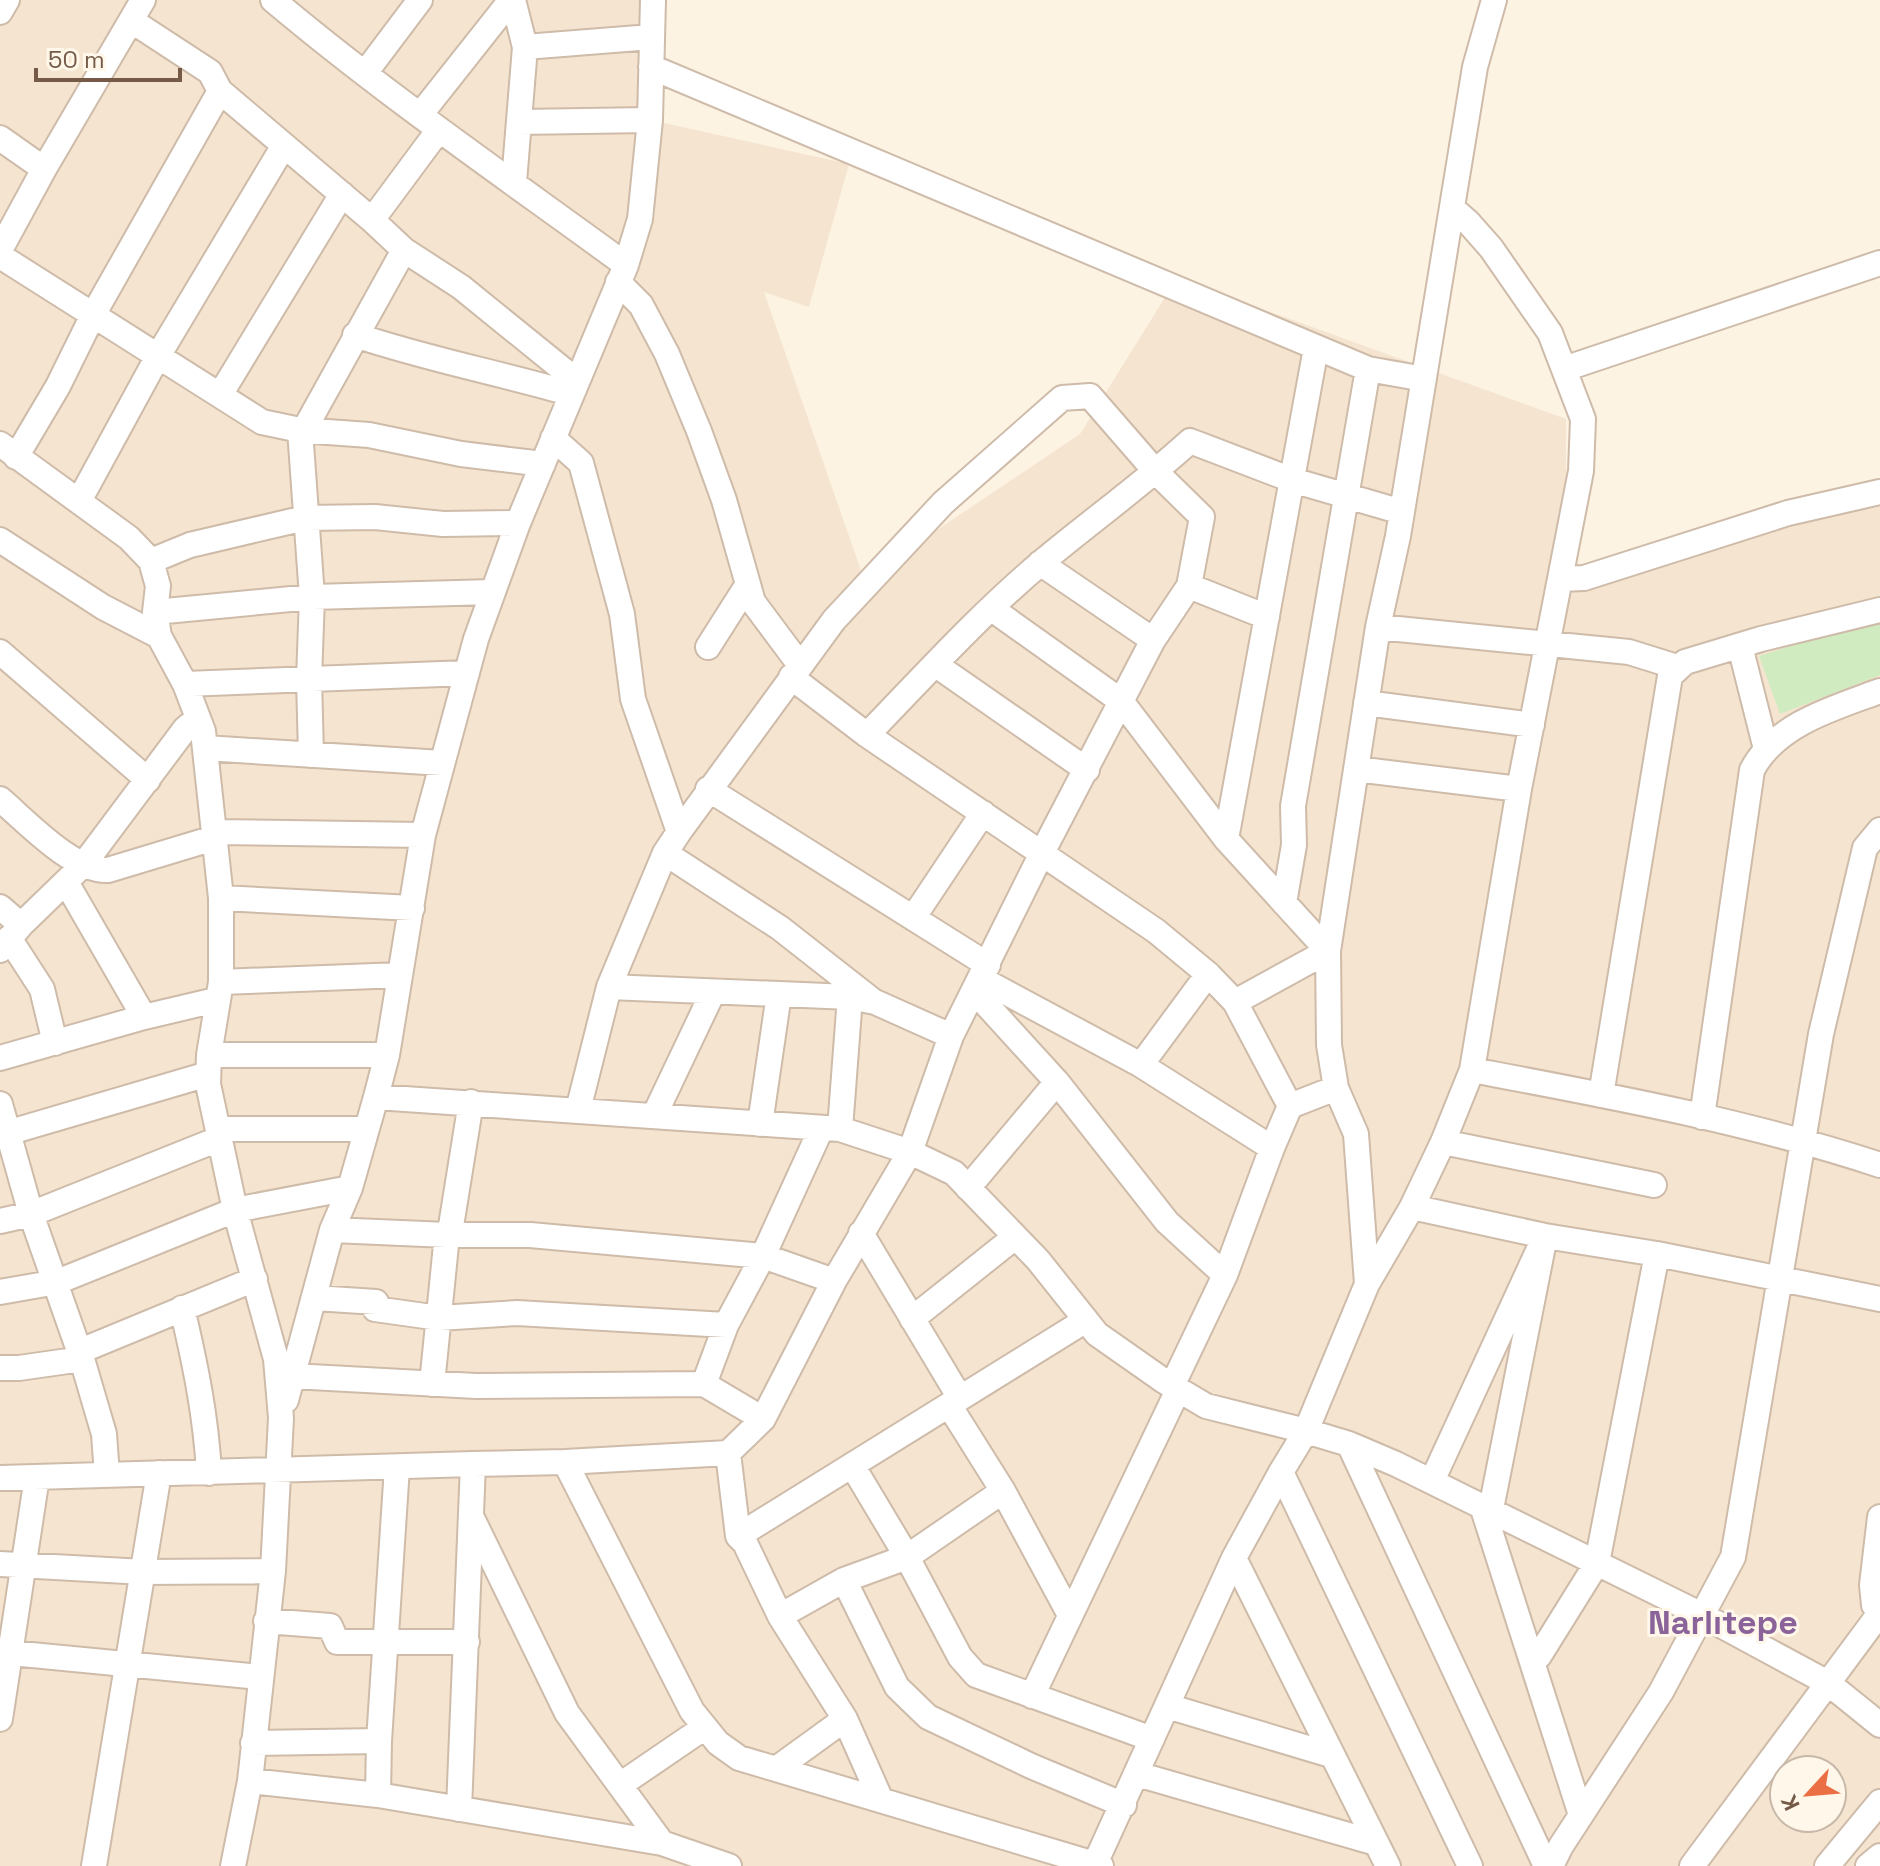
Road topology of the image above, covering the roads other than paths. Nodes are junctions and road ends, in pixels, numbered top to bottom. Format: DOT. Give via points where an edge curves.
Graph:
graph roads {
  1 [pos="7,0"];
  2 [pos="420,0"];
  3 [pos="512,0"];
  4 [pos="653,0"];
  5 [pos="1494,0"];
  6 [pos="278,2"];
  7 [pos="138,10"];
  8 [pos="0,12"];
  9 [pos="651,37"];
  10 [pos="525,47"];
  11 [pos="651,67"];
  12 [pos="365,73"];
  13 [pos="220,91"];
  14 [pos="650,120"];
  15 [pos="519,122"];
  16 [pos="429,123"];
  17 [pos="0,138"];
  18 [pos="283,147"];
  19 [pos="44,169"];
  20 [pos="514,182"];
  21 [pos="342,194"];
  22 [pos="1452,208"];
  23 [pos="372,220"];
  24 [pos="2,244"];
  25 [pos="404,250"];
  26 [pos="1880,263"];
  27 [pos="622,274"];
  28 [pos="93,315"];
  29 [pos="355,335"];
  30 [pos="1316,348"];
  31 [pos="158,356"];
  32 [pos="1368,369"];
  33 [pos="1564,369"];
  34 [pos="1424,379"];
  35 [pos="574,387"];
  36 [pos="220,395"];
  37 [pos="302,430"];
  38 [pos="553,438"];
  39 [pos="8,450"];
  40 [pos="543,464"];
  41 [pos="1156,472"];
  42 [pos="1292,480"];
  43 [pos="1880,492"];
  44 [pos="1345,495"];
  45 [pos="79,501"];
  46 [pos="1402,512"];
  47 [pos="305,518"];
  48 [pos="518,523"];
  49 [pos="0,540"];
  50 [pos="151,561"];
  51 [pos="1040,563"];
  52 [pos="1560,579"];
  53 [pos="748,584"];
  54 [pos="1189,586"];
  55 [pos="492,592"];
  56 [pos="312,597"];
  57 [pos="992,609"];
  58 [pos="1880,610"];
  59 [pos="1267,617"];
  60 [pos="157,624"];
  61 [pos="1378,627"];
  62 [pos="1153,640"];
  63 [pos="1548,643"];
  64 [pos="1740,646"];
  65 [pos="708,647"];
  66 [pos="0,652"];
  67 [pos="936,665"];
  68 [pos="1677,667"];
  69 [pos="796,671"];
  70 [pos="467,673"];
  71 [pos="309,679"];
  72 [pos="185,684"];
  73 [pos="1880,691"];
  74 [pos="1121,701"];
  75 [pos="1366,703"];
  76 [pos="198,718"];
  77 [pos="1532,725"];
  78 [pos="867,735"];
  79 [pos="205,748"];
  80 [pos="1766,749"];
  81 [pos="311,755"];
  82 [pos="442,763"];
  83 [pos="1356,769"];
  84 [pos="1087,770"];
  85 [pos="148,780"];
  86 [pos="708,789"];
  87 [pos="1519,789"];
  88 [pos="0,799"];
  89 [pos="983,813"];
  90 [pos="1880,830"];
  91 [pos="679,832"];
  92 [pos="214,835"];
  93 [pos="423,835"];
  94 [pos="1226,839"];
  95 [pos="665,853"];
  96 [pos="1042,853"];
  97 [pos="84,864"];
  98 [pos="66,882"];
  99 [pos="221,898"];
  100 [pos="1284,903"];
  101 [pos="0,907"];
  102 [pos="412,908"];
  103 [pos="913,918"];
  104 [pos="10,938"];
  105 [pos="1328,951"];
  106 [pos="1208,974"];
  107 [pos="400,975"];
  108 [pos="981,979"];
  109 [pos="609,987"];
  110 [pos="219,991"];
  111 [pos="713,992"];
  112 [pos="779,994"];
  113 [pos="850,997"];
  114 [pos="875,1002"];
  115 [pos="1235,1002"];
  116 [pos="144,1017"];
  117 [pos="951,1036"];
  118 [pos="55,1043"];
  119 [pos="387,1055"];
  120 [pos="0,1058"];
  121 [pos="208,1065"];
  122 [pos="1141,1065"];
  123 [pos="1472,1070"];
  124 [pos="1057,1082"];
  125 [pos="1336,1088"];
  126 [pos="1601,1095"];
  127 [pos="376,1097"];
  128 [pos="471,1102"];
  129 [pos="0,1104"];
  130 [pos="1290,1106"];
  131 [pos="578,1110"];
  132 [pos="654,1116"];
  133 [pos="1702,1117"];
  134 [pos="760,1124"];
  135 [pos="366,1129"];
  136 [pos="831,1129"];
  137 [pos="220,1133"];
  138 [pos="4,1134"];
  139 [pos="1803,1139"];
  140 [pos="1443,1142"];
  141 [pos="1272,1148"];
  142 [pos="910,1152"];
  143 [pos="1880,1165"];
  144 [pos="1654,1185"];
  145 [pos="350,1188"];
  146 [pos="968,1188"];
  147 [pos="1412,1207"];
  148 [pos="235,1210"];
  149 [pos="31,1214"];
  150 [pos="0,1221"];
  151 [pos="332,1230"];
  152 [pos="861,1233"];
  153 [pos="447,1235"];
  154 [pos="1545,1236"];
  155 [pos="1015,1237"];
  156 [pos="1657,1254"];
  157 [pos="763,1256"];
  158 [pos="1225,1275"];
  159 [pos="1780,1277"];
  160 [pos="255,1279"];
  161 [pos="834,1281"];
  162 [pos="57,1282"];
  163 [pos="1367,1284"];
  164 [pos="0,1292"];
  165 [pos="315,1298"];
  166 [pos="1880,1299"];
  167 [pos="182,1308"];
  168 [pos="439,1318"];
  169 [pos="912,1319"];
  170 [pos="1086,1320"];
  171 [pos="726,1325"];
  172 [pos="80,1356"];
  173 [pos="0,1368"];
  174 [pos="292,1376"];
  175 [pos="432,1384"];
  176 [pos="704,1384"];
  177 [pos="1175,1388"];
  178 [pos="954,1402"];
  179 [pos="281,1418"];
  180 [pos="763,1419"];
  181 [pos="1306,1431"];
  182 [pos="1349,1444"];
  183 [pos="728,1453"];
  184 [pos="565,1462"];
  185 [pos="473,1464"];
  186 [pos="852,1465"];
  187 [pos="397,1467"];
  188 [pos="278,1470"];
  189 [pos="1281,1472"];
  190 [pos="159,1473"];
  191 [pos="209,1473"];
  192 [pos="107,1475"];
  193 [pos="37,1477"];
  194 [pos="0,1478"];
  195 [pos="1432,1481"];
  196 [pos="1003,1491"];
  197 [pos="1487,1509"];
  198 [pos="471,1516"];
  199 [pos="1880,1517"];
  200 [pos="738,1536"];
  201 [pos="907,1557"];
  202 [pos="1234,1558"];
  203 [pos="1597,1563"];
  204 [pos="12,1564"];
  205 [pos="273,1571"];
  206 [pos="144,1572"];
  207 [pos="844,1580"];
  208 [pos="1880,1612"];
  209 [pos="1070,1615"];
  210 [pos="1702,1615"];
  211 [pos="780,1616"];
  212 [pos="266,1621"];
  213 [pos="387,1642"];
  214 [pos="467,1642"];
  215 [pos="5,1652"];
  216 [pos="1532,1662"];
  217 [pos="129,1666"];
  218 [pos="260,1677"];
  219 [pos="1828,1683"];
  220 [pos="1032,1696"];
  221 [pos="1167,1706"];
  222 [pos="0,1719"];
  223 [pos="845,1719"];
  224 [pos="1880,1725"];
  225 [pos="705,1727"];
  226 [pos="1152,1739"];
  227 [pos="379,1741"];
  228 [pos="253,1743"];
  229 [pos="1331,1755"];
  230 [pos="776,1769"];
  231 [pos="1137,1774"];
  232 [pos="250,1781"];
  233 [pos="620,1785"];
  234 [pos="378,1795"];
  235 [pos="881,1800"];
  236 [pos="1880,1802"];
  237 [pos="1124,1805"];
  238 [pos="459,1809"];
  239 [pos="1581,1815"];
  240 [pos="1376,1843"];
  241 [pos="659,1855"];
  242 [pos="1880,1856"];
  243 [pos="1558,1861"];
  244 [pos="1096,1865"];
  245 [pos="94,1866"];
  246 [pos="233,1866"];
  247 [pos="729,1866"];
  248 [pos="1388,1866"];
  249 [pos="1470,1866"];
  250 [pos="1692,1866"];
  251 [pos="1827,1866"];
  252 [pos="1868,1866"];
  1 -- 8 [label="street"];
  2 -- 12 [label="street"];
  3 -- 10 [label="street"];
  3 -- 16 [label="street"];
  4 -- 9 [label="street"];
  5 -- 22 [label="street" via="1475,67"];
  6 -- 12 [label="street"];
  7 -- 13 [label="street" via="210,72"];
  7 -- 19 [label="street"];
  9 -- 10 [label="street"];
  9 -- 11 [label="street"];
  10 -- 15 [label="street"];
  11 -- 14 [label="street"];
  11 -- 30 [label="street"];
  12 -- 16 [label="street"];
  13 -- 18 [label="street"];
  13 -- 28 [label="street"];
  14 -- 15 [label="street"];
  14 -- 27 [label="street" via="640,219"];
  15 -- 20 [label="street"];
  16 -- 20 [label="street"];
  16 -- 23 [label="street"];
  17 -- 19 [label="street"];
  18 -- 21 [label="street"];
  18 -- 31 [label="street"];
  19 -- 24 [label="street"];
  20 -- 27 [label="street"];
  21 -- 23 [label="street"];
  21 -- 36 [label="street"];
  22 -- 33 [label="street" via="1491,248 1550,333"];
  22 -- 34 [label="street"];
  23 -- 25 [label="street"];
  24 -- 28 [label="street"];
  25 -- 29 [label="street"];
  25 -- 35 [label="street" via="461,287"];
  26 -- 33 [label="street"];
  27 -- 35 [label="street"];
  27 -- 53 [label="street" via="667,354 699,431"];
  28 -- 31 [label="street"];
  28 -- 39 [label="street" via="58,386"];
  29 -- 35 [label="street"];
  29 -- 37 [label="street"];
  30 -- 32 [label="street"];
  30 -- 42 [label="street"];
  31 -- 36 [label="street"];
  31 -- 45 [label="street"];
  32 -- 34 [label="street"];
  32 -- 44 [label="street"];
  33 -- 52 [label="street" via="1583,419 1581,471"];
  34 -- 46 [label="street"];
  35 -- 38 [label="street"];
  36 -- 37 [label="street" via="262,422"];
  37 -- 40 [label="street" via="369,435"];
  37 -- 47 [label="street"];
  38 -- 40 [label="street"];
  38 -- 91 [label="street" via="581,463 622,614 633,699"];
  39 -- 45 [label="street"];
  40 -- 48 [label="street"];
  41 -- 42 [label="street" via="1190,441"];
  41 -- 51 [label="street"];
  41 -- 54 [label="street" via="1202,517"];
  41 -- 69 [label="street" via="1090,396 1062,398 943,503 834,620"];
  42 -- 44 [label="street"];
  42 -- 59 [label="street"];
  43 -- 52 [label="street" via="1788,513 1584,578"];
  44 -- 46 [label="street"];
  44 -- 100 [label="street" via="1293,806 1294,845"];
  45 -- 50 [label="street"];
  46 -- 61 [label="street"];
  47 -- 48 [label="street"];
  47 -- 50 [label="street" via="190,545"];
  47 -- 56 [label="street"];
  48 -- 55 [label="street"];
  49 -- 60 [label="street" via="103,607"];
  50 -- 60 [label="street" via="158,586"];
  51 -- 57 [label="street"];
  51 -- 62 [label="street"];
  52 -- 63 [label="street"];
  53 -- 65 [label="street"];
  53 -- 69 [label="street" via="753,602"];
  54 -- 59 [label="street"];
  54 -- 62 [label="street"];
  55 -- 56 [label="street"];
  55 -- 70 [label="street"];
  56 -- 60 [label="street"];
  56 -- 71 [label="street"];
  57 -- 67 [label="street"];
  57 -- 74 [label="street"];
  58 -- 64 [label="street"];
  59 -- 94 [label="street"];
  60 -- 72 [label="street"];
  61 -- 63 [label="street"];
  61 -- 75 [label="street"];
  62 -- 74 [label="street"];
  63 -- 68 [label="street" via="1629,652"];
  63 -- 77 [label="street"];
  64 -- 68 [label="street"];
  64 -- 80 [label="street"];
  66 -- 85 [label="street"];
  67 -- 78 [label="street"];
  67 -- 84 [label="street"];
  68 -- 126 [label="street" via="1670,676"];
  69 -- 78 [label="street"];
  69 -- 86 [label="street"];
  70 -- 71 [label="street"];
  70 -- 82 [label="street"];
  71 -- 72 [label="street"];
  71 -- 81 [label="street"];
  72 -- 76 [label="street"];
  73 -- 80 [label="street" via="1819,714"];
  74 -- 84 [label="street"];
  74 -- 94 [label="street"];
  75 -- 77 [label="street"];
  75 -- 83 [label="street"];
  76 -- 79 [label="street"];
  76 -- 85 [label="street"];
  77 -- 87 [label="street"];
  78 -- 89 [label="street"];
  79 -- 81 [label="street"];
  79 -- 92 [label="street"];
  80 -- 133 [label="street" via="1752,770"];
  81 -- 82 [label="street"];
  82 -- 93 [label="street"];
  83 -- 87 [label="street"];
  83 -- 105 [label="street"];
  84 -- 96 [label="street"];
  85 -- 97 [label="street"];
  86 -- 91 [label="street"];
  86 -- 103 [label="street"];
  87 -- 123 [label="street"];
  88 -- 97 [label="street"];
  89 -- 96 [label="street"];
  89 -- 103 [label="street"];
  90 -- 139 [label="street" via="1865,848 1821,1034"];
  91 -- 95 [label="street"];
  92 -- 93 [label="street"];
  92 -- 97 [label="street" via="108,870"];
  92 -- 99 [label="street"];
  93 -- 102 [label="street"];
  94 -- 100 [label="street"];
  95 -- 109 [label="street"];
  95 -- 114 [label="street" via="780,928"];
  96 -- 106 [label="street" via="1156,931"];
  96 -- 108 [label="street"];
  97 -- 98 [label="street"];
  98 -- 104 [label="street"];
  98 -- 116 [label="street"];
  99 -- 102 [label="street"];
  99 -- 110 [label="street"];
  100 -- 105 [label="street"];
  101 -- 104 [label="street"];
  102 -- 107 [label="street"];
  103 -- 108 [label="street"];
  104 -- 118 [label="street" via="42,989"];
  105 -- 115 [label="street"];
  105 -- 125 [label="street" via="1329,1045"];
  106 -- 115 [label="street"];
  106 -- 122 [label="street"];
  107 -- 110 [label="street"];
  107 -- 119 [label="street"];
  108 -- 117 [label="street"];
  108 -- 122 [label="street"];
  108 -- 124 [label="street"];
  109 -- 111 [label="street"];
  109 -- 131 [label="street"];
  110 -- 116 [label="street"];
  110 -- 121 [label="street"];
  111 -- 112 [label="street"];
  111 -- 132 [label="street"];
  112 -- 113 [label="street"];
  112 -- 134 [label="street"];
  113 -- 114 [label="street"];
  113 -- 136 [label="street"];
  114 -- 117 [label="street"];
  115 -- 130 [label="street"];
  116 -- 118 [label="street"];
  117 -- 142 [label="street"];
  118 -- 120 [label="street"];
  119 -- 121 [label="street"];
  119 -- 127 [label="street"];
  121 -- 137 [label="street"];
  121 -- 138 [label="street"];
  122 -- 141 [label="street"];
  123 -- 126 [label="street"];
  123 -- 140 [label="street"];
  124 -- 146 [label="street"];
  124 -- 158 [label="street" via="1167,1222"];
  125 -- 130 [label="street"];
  125 -- 163 [label="street" via="1356,1134"];
  126 -- 133 [label="street"];
  127 -- 128 [label="street"];
  127 -- 135 [label="street"];
  128 -- 131 [label="street"];
  128 -- 153 [label="street"];
  129 -- 138 [label="street"];
  130 -- 141 [label="street"];
  131 -- 132 [label="street"];
  132 -- 134 [label="street"];
  133 -- 139 [label="street"];
  134 -- 136 [label="street"];
  135 -- 137 [label="street"];
  135 -- 145 [label="street"];
  136 -- 142 [label="street"];
  136 -- 157 [label="street"];
  137 -- 148 [label="street"];
  137 -- 149 [label="street"];
  138 -- 149 [label="street"];
  139 -- 143 [label="street"];
  139 -- 159 [label="street"];
  140 -- 144 [label="street"];
  140 -- 147 [label="street"];
  141 -- 158 [label="street"];
  142 -- 146 [label="street" via="954,1173"];
  142 -- 152 [label="street"];
  145 -- 148 [label="street"];
  145 -- 151 [label="street"];
  146 -- 155 [label="street"];
  147 -- 154 [label="street"];
  147 -- 163 [label="street"];
  148 -- 160 [label="street"];
  148 -- 162 [label="street"];
  149 -- 150 [label="street"];
  149 -- 162 [label="street"];
  151 -- 153 [label="street"];
  151 -- 165 [label="street"];
  152 -- 161 [label="street"];
  152 -- 169 [label="street"];
  153 -- 157 [label="street" via="530,1235"];
  153 -- 168 [label="street"];
  154 -- 156 [label="street"];
  154 -- 195 [label="street"];
  154 -- 197 [label="street"];
  155 -- 169 [label="street"];
  155 -- 170 [label="street"];
  156 -- 159 [label="street"];
  156 -- 203 [label="street"];
  157 -- 161 [label="street"];
  157 -- 171 [label="street"];
  158 -- 177 [label="street"];
  159 -- 166 [label="street"];
  159 -- 210 [label="street" via="1733,1557"];
  160 -- 167 [label="street"];
  160 -- 179 [label="street" via="276,1359"];
  161 -- 180 [label="street"];
  162 -- 164 [label="street"];
  162 -- 172 [label="street"];
  163 -- 181 [label="street"];
  165 -- 168 [label="street" via="376,1302 375,1309"];
  165 -- 174 [label="street"];
  167 -- 172 [label="street"];
  167 -- 191 [label="street" via="207,1429"];
  168 -- 171 [label="street" via="517,1313"];
  168 -- 175 [label="street"];
  169 -- 178 [label="street"];
  170 -- 177 [label="street" via="1097,1334"];
  170 -- 178 [label="street"];
  171 -- 176 [label="street"];
  172 -- 173 [label="street"];
  172 -- 192 [label="street" via="104,1434"];
  174 -- 175 [label="street"];
  174 -- 179 [label="street"];
  175 -- 176 [label="street"];
  176 -- 180 [label="street"];
  177 -- 181 [label="street" via="1206,1406"];
  177 -- 209 [label="street"];
  178 -- 186 [label="street"];
  178 -- 196 [label="street"];
  179 -- 188 [label="street"];
  180 -- 183 [label="street"];
  181 -- 182 [label="street"];
  181 -- 189 [label="street"];
  182 -- 195 [label="street"];
  182 -- 243 [label="street"];
  183 -- 184 [label="street"];
  183 -- 200 [label="street"];
  184 -- 185 [label="street"];
  184 -- 225 [label="street" via="692,1711"];
  185 -- 187 [label="street"];
  185 -- 198 [label="street"];
  186 -- 200 [label="street"];
  186 -- 201 [label="street"];
  187 -- 188 [label="street"];
  187 -- 213 [label="street"];
  188 -- 191 [label="street"];
  188 -- 205 [label="street"];
  189 -- 202 [label="street"];
  189 -- 249 [label="street"];
  190 -- 191 [label="street"];
  190 -- 192 [label="street"];
  190 -- 206 [label="street"];
  192 -- 193 [label="street"];
  193 -- 194 [label="street"];
  193 -- 204 [label="street"];
  195 -- 197 [label="street"];
  196 -- 201 [label="street"];
  196 -- 209 [label="street"];
  197 -- 203 [label="street"];
  197 -- 216 [label="street"];
  198 -- 214 [label="street"];
  198 -- 233 [label="street" via="567,1713"];
  199 -- 208 [label="street" via="1872,1585"];
  200 -- 211 [label="street"];
  201 -- 207 [label="street"];
  201 -- 220 [label="street" via="960,1657 976,1675"];
  202 -- 221 [label="street"];
  202 -- 229 [label="street"];
  203 -- 210 [label="street"];
  203 -- 216 [label="street"];
  204 -- 206 [label="street"];
  204 -- 215 [label="street"];
  205 -- 206 [label="street"];
  205 -- 212 [label="street"];
  206 -- 217 [label="street"];
  207 -- 211 [label="street"];
  207 -- 237 [label="street" via="897,1687 928,1717"];
  208 -- 219 [label="street"];
  209 -- 220 [label="street"];
  210 -- 219 [label="street"];
  210 -- 239 [label="street" via="1661,1692"];
  211 -- 223 [label="street"];
  212 -- 213 [label="street" via="330,1626 337,1642"];
  212 -- 218 [label="street"];
  213 -- 214 [label="street"];
  213 -- 227 [label="street"];
  214 -- 238 [label="street"];
  215 -- 217 [label="street"];
  215 -- 222 [label="street"];
  216 -- 239 [label="street"];
  217 -- 218 [label="street"];
  217 -- 245 [label="street"];
  218 -- 228 [label="street"];
  219 -- 224 [label="street"];
  219 -- 250 [label="street"];
  220 -- 226 [label="street"];
  221 -- 226 [label="street"];
  221 -- 229 [label="street"];
  223 -- 230 [label="street"];
  223 -- 235 [label="street"];
  225 -- 230 [label="street" via="739,1758"];
  225 -- 233 [label="street"];
  226 -- 231 [label="street"];
  227 -- 228 [label="street"];
  227 -- 234 [label="street"];
  228 -- 232 [label="street"];
  229 -- 240 [label="street"];
  230 -- 235 [label="street"];
  231 -- 237 [label="street"];
  231 -- 240 [label="street"];
  232 -- 234 [label="street"];
  232 -- 246 [label="street"];
  233 -- 241 [label="street"];
  234 -- 238 [label="street"];
  235 -- 244 [label="street"];
  236 -- 251 [label="street"];
  237 -- 244 [label="street"];
  238 -- 241 [label="street"];
  239 -- 243 [label="street"];
  240 -- 248 [label="street"];
  241 -- 247 [label="street"];
  242 -- 252 [label="street"];
}
